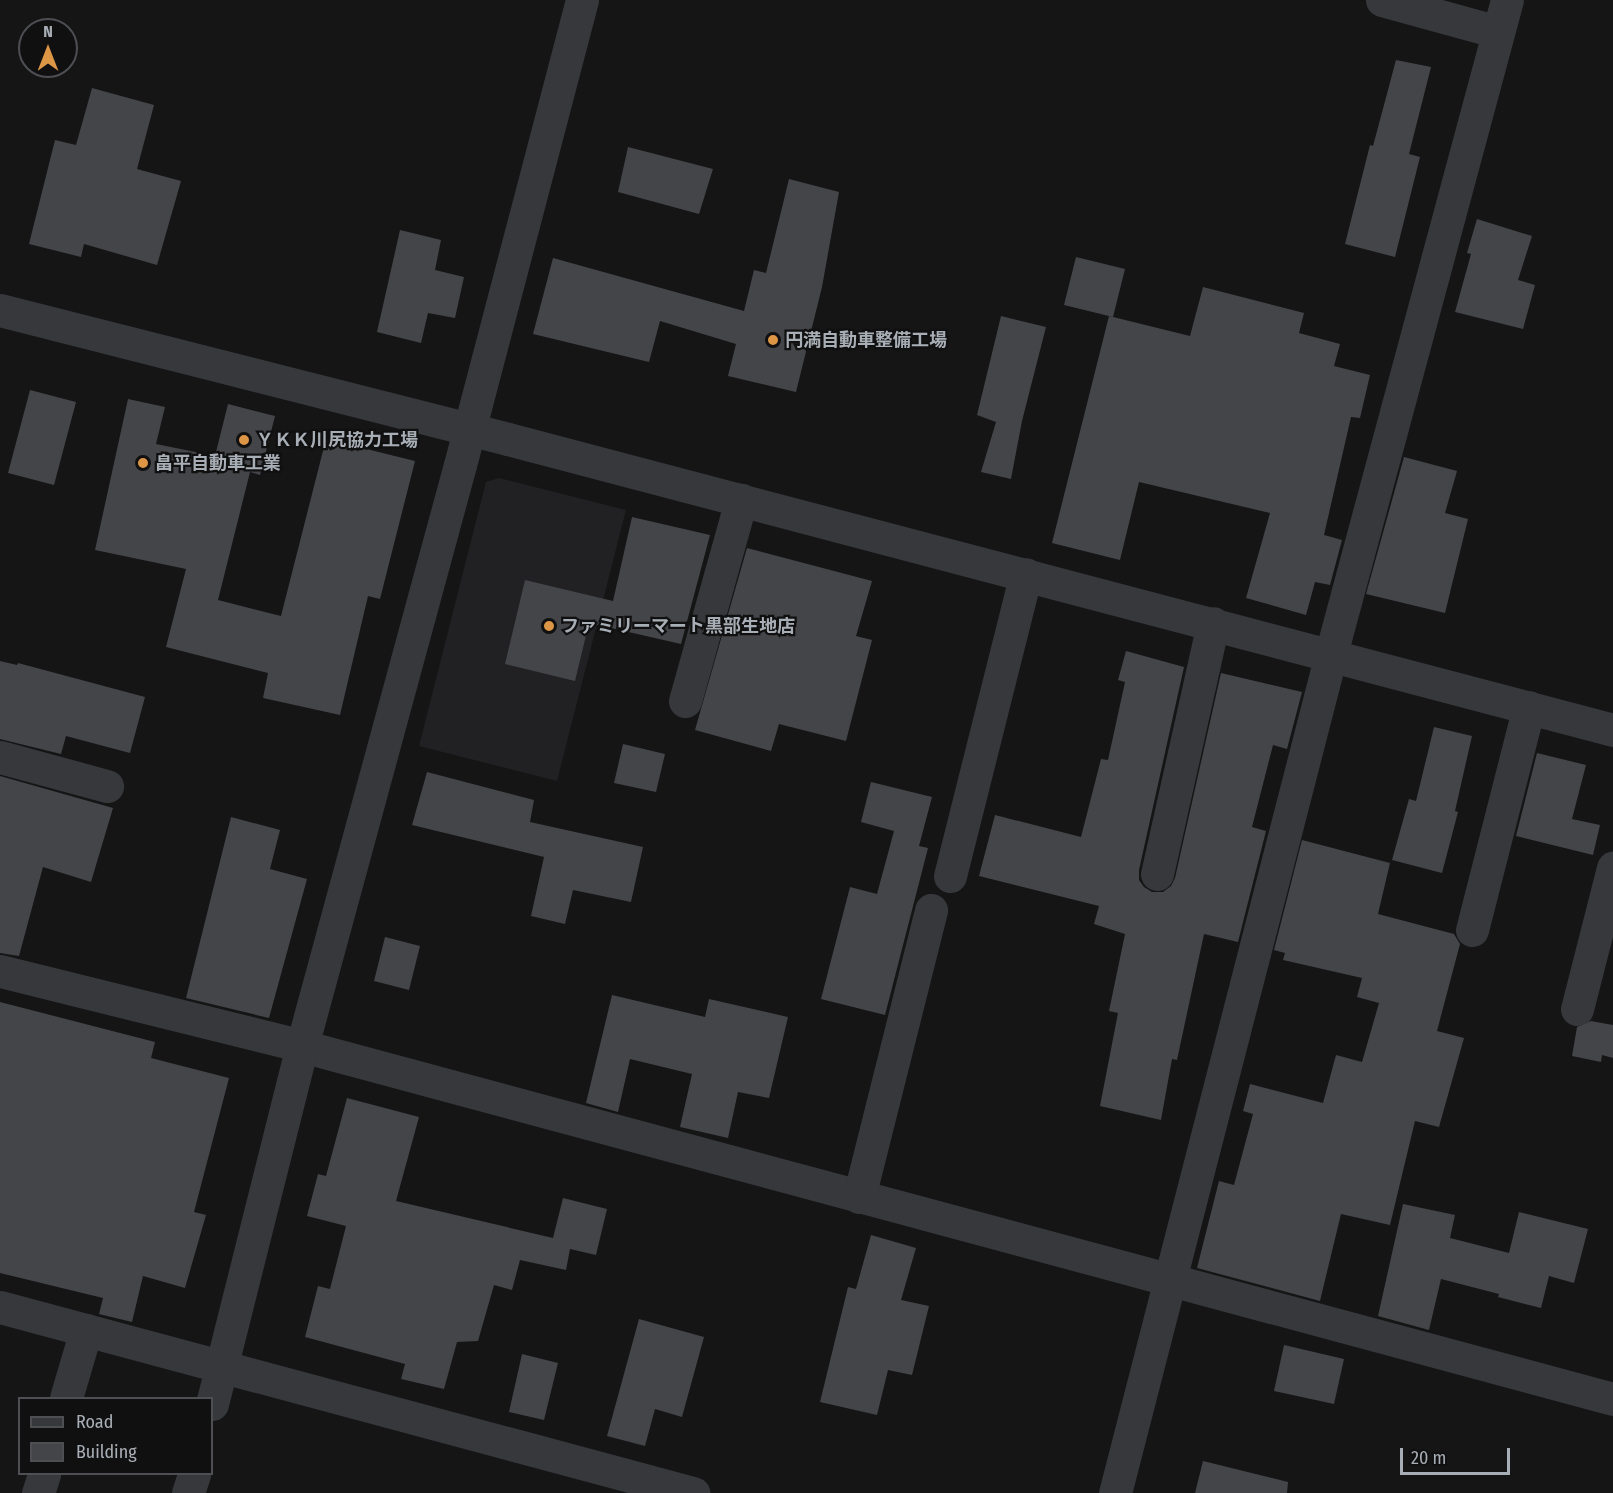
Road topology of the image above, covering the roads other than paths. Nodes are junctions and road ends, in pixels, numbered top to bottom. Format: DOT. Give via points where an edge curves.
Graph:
graph roads {
  1 [pos="582,0"];
  2 [pos="1382,0"];
  3 [pos="1507,0"];
  4 [pos="1498,32"];
  5 [pos="0,310"];
  6 [pos="469,429"];
  7 [pos="741,500"];
  8 [pos="1026,574"];
  9 [pos="1213,623"];
  10 [pos="1330,654"];
  11 [pos="685,701"];
  12 [pos="1529,707"];
  13 [pos="1613,730"];
  14 [pos="0,757"];
  15 [pos="107,786"];
  16 [pos="1613,868"];
  17 [pos="1157,874"];
  18 [pos="950,876"];
  19 [pos="931,910"];
  20 [pos="1472,930"];
  21 [pos="0,971"];
  22 [pos="1577,1009"];
  23 [pos="302,1046"];
  24 [pos="859,1197"];
  25 [pos="1169,1281"];
  26 [pos="0,1307"];
  27 [pos="86,1330"];
  28 [pos="221,1367"];
  29 [pos="66,1397"];
  30 [pos="1613,1399"];
  31 [pos="213,1400"];
  32 [pos="43,1475"];
  33 [pos="194,1475"];
  34 [pos="38,1493"];
  35 [pos="189,1493"];
  36 [pos="693,1493"];
  37 [pos="1115,1493"];
  1 -- 6 [label="street"];
  2 -- 4 [label="street"];
  3 -- 4 [label="street"];
  4 -- 10 [label="street"];
  5 -- 6 [label="street"];
  6 -- 7 [label="street"];
  6 -- 23 [label="street"];
  7 -- 8 [label="street"];
  7 -- 11 [label="street"];
  8 -- 9 [label="street"];
  8 -- 18 [label="street"];
  9 -- 10 [label="street"];
  9 -- 17 [label="street"];
  10 -- 12 [label="street"];
  10 -- 25 [label="street"];
  12 -- 13 [label="street"];
  12 -- 20 [label="street"];
  14 -- 15 [label="street"];
  16 -- 22 [label="street"];
  19 -- 24 [label="street"];
  21 -- 23 [label="street"];
  23 -- 24 [label="street"];
  23 -- 28 [label="street"];
  24 -- 25 [label="street"];
  25 -- 30 [label="street"];
  25 -- 37 [label="street"];
  26 -- 27 [label="street"];
  27 -- 28 [label="street"];
  27 -- 29 [label="street"];
  28 -- 31 [label="street"];
  28 -- 36 [label="street"];
  32 -- 34 [label="street"];
  33 -- 35 [label="street"];
}
